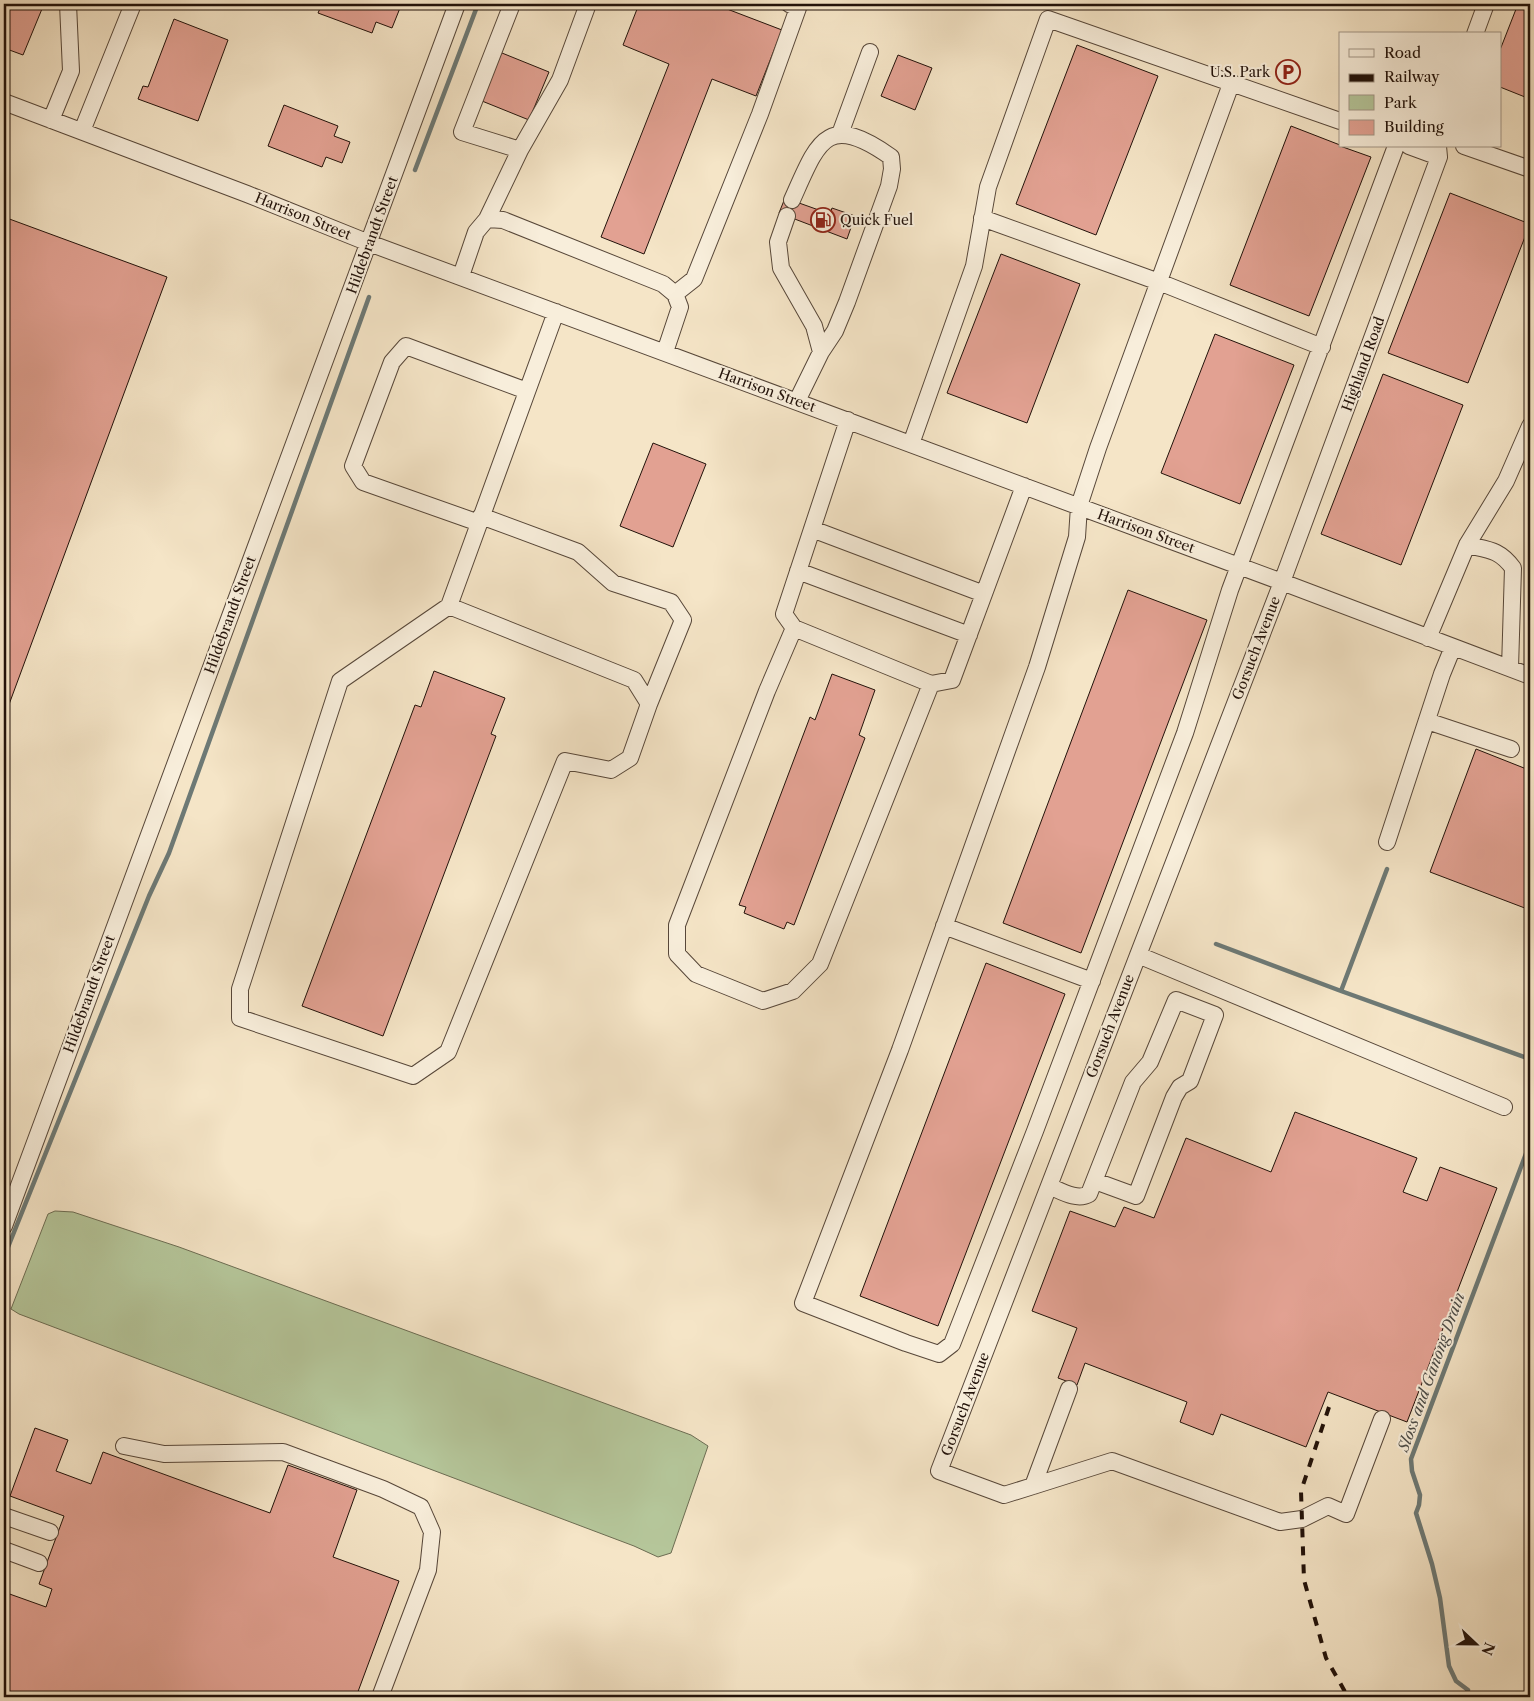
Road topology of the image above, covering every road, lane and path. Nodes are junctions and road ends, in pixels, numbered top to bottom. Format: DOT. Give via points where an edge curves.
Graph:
graph roads {
  1 [pos="68,4"];
  2 [pos="133,4"];
  3 [pos="457,4"];
  4 [pos="512,4"];
  5 [pos="588,4"];
  6 [pos="789,4"];
  7 [pos="1486,4"];
  8 [pos="1475,32"];
  9 [pos="870,52"];
  10 [pos="1231,84"];
  11 [pos="4,102"];
  12 [pos="52,120"];
  13 [pos="1339,122"];
  14 [pos="82,131"];
  15 [pos="840,134"];
  16 [pos="1395,148"];
  17 [pos="1419,148"];
  18 [pos="1470,148"];
  19 [pos="520,150"];
  20 [pos="1438,152"];
  21 [pos="1530,169"];
  22 [pos="792,200"];
  23 [pos="787,216"];
  24 [pos="982,218"];
  25 [pos="487,219"];
  26 [pos="369,243"];
  27 [pos="461,276"];
  28 [pos="1159,282"];
  29 [pos="674,294"];
  30 [pos="556,312"];
  31 [pos="1322,347"];
  32 [pos="665,352"];
  33 [pos="821,352"];
  34 [pos="527,391"];
  35 [pos="797,401"];
  36 [pos="848,420"];
  37 [pos="1530,426"];
  38 [pos="911,444"];
  39 [pos="1024,486"];
  40 [pos="1079,506"];
  41 [pos="480,520"];
  42 [pos="812,529"];
  43 [pos="1466,545"];
  44 [pos="1239,566"];
  45 [pos="798,571"];
  46 [pos="1282,582"];
  47 [pos="984,594"];
  48 [pos="449,606"];
  49 [pos="794,628"];
  50 [pos="969,635"];
  51 [pos="1428,638"];
  52 [pos="1453,647"];
  53 [pos="1510,668"];
  54 [pos="1530,676"];
  55 [pos="931,684"];
  56 [pos="649,704"];
  57 [pos="1427,721"];
  58 [pos="1511,749"];
  59 [pos="1387,842"];
  60 [pos="944,926"];
  61 [pos="1138,955"];
  62 [pos="1092,981"];
  63 [pos="1504,1107"];
  64 [pos="1095,1182"];
  65 [pos="1048,1186"];
  66 [pos="4,1226"];
  67 [pos="1069,1389"];
  68 [pos="1382,1419"];
  69 [pos="124,1446"];
  70 [pos="1032,1486"];
  71 [pos="4,1516"];
  72 [pos="50,1532"];
  73 [pos="4,1550"];
  74 [pos="39,1563"];
  75 [pos="380,1697"];
  1 -- 12 [label="street" via="70,71"];
  2 -- 14 [label="street"];
  3 -- 26 [label="street, Hildebrandt Street"];
  4 -- 19 [label="street" via="462,132"];
  5 -- 19 [label="street" via="560,80"];
  6 -- 29 [label="street" via="798,8 760,114 694,278"];
  7 -- 8 [label="street"];
  9 -- 15 [label="street"];
  10 -- 13 [label="street"];
  10 -- 24 [label="street" via="1048,19 988,187"];
  10 -- 28 [label="street"];
  11 -- 12 [label="street, Harrison Street"];
  12 -- 14 [label="street, Harrison Street"];
  14 -- 26 [label="street, Harrison Street"];
  15 -- 22 [label="street" via="824,140 811,158"];
  15 -- 33 [label="street" via="859,137 878,148 891,157 892,169 889,186 847,302"];
  16 -- 31 [label="street"];
  17 -- 20 [label="street"];
  18 -- 21 [label="street"];
  19 -- 25 [label="street"];
  20 -- 46 [label="street, Highland Road"];
  23 -- 33 [label="street" via="778,242 781,268 814,326"];
  24 -- 28 [label="street"];
  24 -- 38 [label="street" via="974,266"];
  25 -- 27 [label="street" via="476,232"];
  25 -- 29 [label="street" via="503,220 569,246 663,284"];
  26 -- 27 [label="street, Harrison Street"];
  26 -- 66 [label="street, Hildebrandt Street"];
  27 -- 30 [label="street, Harrison Street"];
  28 -- 31 [label="street"];
  28 -- 40 [label="street"];
  29 -- 32 [label="street" via="680,307"];
  30 -- 32 [label="street, Harrison Street"];
  30 -- 34 [label="street"];
  31 -- 44 [label="street"];
  32 -- 35 [label="street, Harrison Street"];
  33 -- 35 [label="street"];
  34 -- 41 [label="street"];
  34 -- 41 [label="street" via="406,346 392,362 356,457 353,466 363,482"];
  35 -- 36 [label="street, Harrison Street"];
  36 -- 38 [label="street, Harrison Street"];
  36 -- 42 [label="street"];
  37 -- 43 [label="street" via="1506,481"];
  38 -- 39 [label="street, Harrison Street"];
  39 -- 40 [label="street, Harrison Street"];
  39 -- 47 [label="street"];
  40 -- 44 [label="street, Harrison Street"];
  40 -- 60 [label="street" via="1077,537 1037,667"];
  41 -- 48 [label="street"];
  41 -- 56 [label="street" via="578,552 613,583 671,602 683,620"];
  42 -- 45 [label="street"];
  42 -- 47 [label="street"];
  43 -- 51 [label="street"];
  43 -- 53 [label="street" via="1496,552 1513,568"];
  44 -- 46 [label="street, Harrison Street"];
  44 -- 62 [label="street" via="1185,733"];
  45 -- 49 [label="street" via="784,614"];
  45 -- 50 [label="street"];
  46 -- 51 [label="street, Harrison Street"];
  46 -- 61 [label="street, Gorsuch Avenue"];
  47 -- 50 [label="street"];
  48 -- 56 [label="street" via="634,680"];
  48 -- 56 [label="street" via="340,681 240,989 240,1018 413,1076 448,1052 565,761 611,770 630,758"];
  49 -- 55 [label="street"];
  49 -- 55 [label="street" via="677,925 677,954 696,974 763,1001 793,991 820,964"];
  50 -- 55 [label="street" via="952,680"];
  51 -- 52 [label="street, Harrison Street"];
  52 -- 53 [label="street, Harrison Street"];
  52 -- 57 [label="street"];
  53 -- 54 [label="street, Harrison Street"];
  57 -- 58 [label="street"];
  57 -- 59 [label="street"];
  60 -- 62 [label="street"];
  60 -- 62 [label="street" via="803,1303 906,1343 939,1354 952,1344"];
  61 -- 63 [label="street"];
  61 -- 65 [label="street, Gorsuch Avenue"];
  64 -- 64 [label="street" via="1133,1082 1150,1062 1176,1000 1216,1015 1190,1081 1180,1087 1174,1097 1136,1196"];
  64 -- 65 [label="street" via="1084,1197"];
  65 -- 70 [label="street, Gorsuch Avenue" via="939,1471 1004,1495"];
  67 -- 70 [label="street"];
  68 -- 70 [label="street" via="1346,1514 1328,1506 1302,1519 1280,1522 1112,1461"];
  69 -- 75 [label="street" via="164,1454 283,1452 422,1507 432,1532 428,1570"];
  71 -- 72 [label="street"];
  73 -- 74 [label="street"];
}
